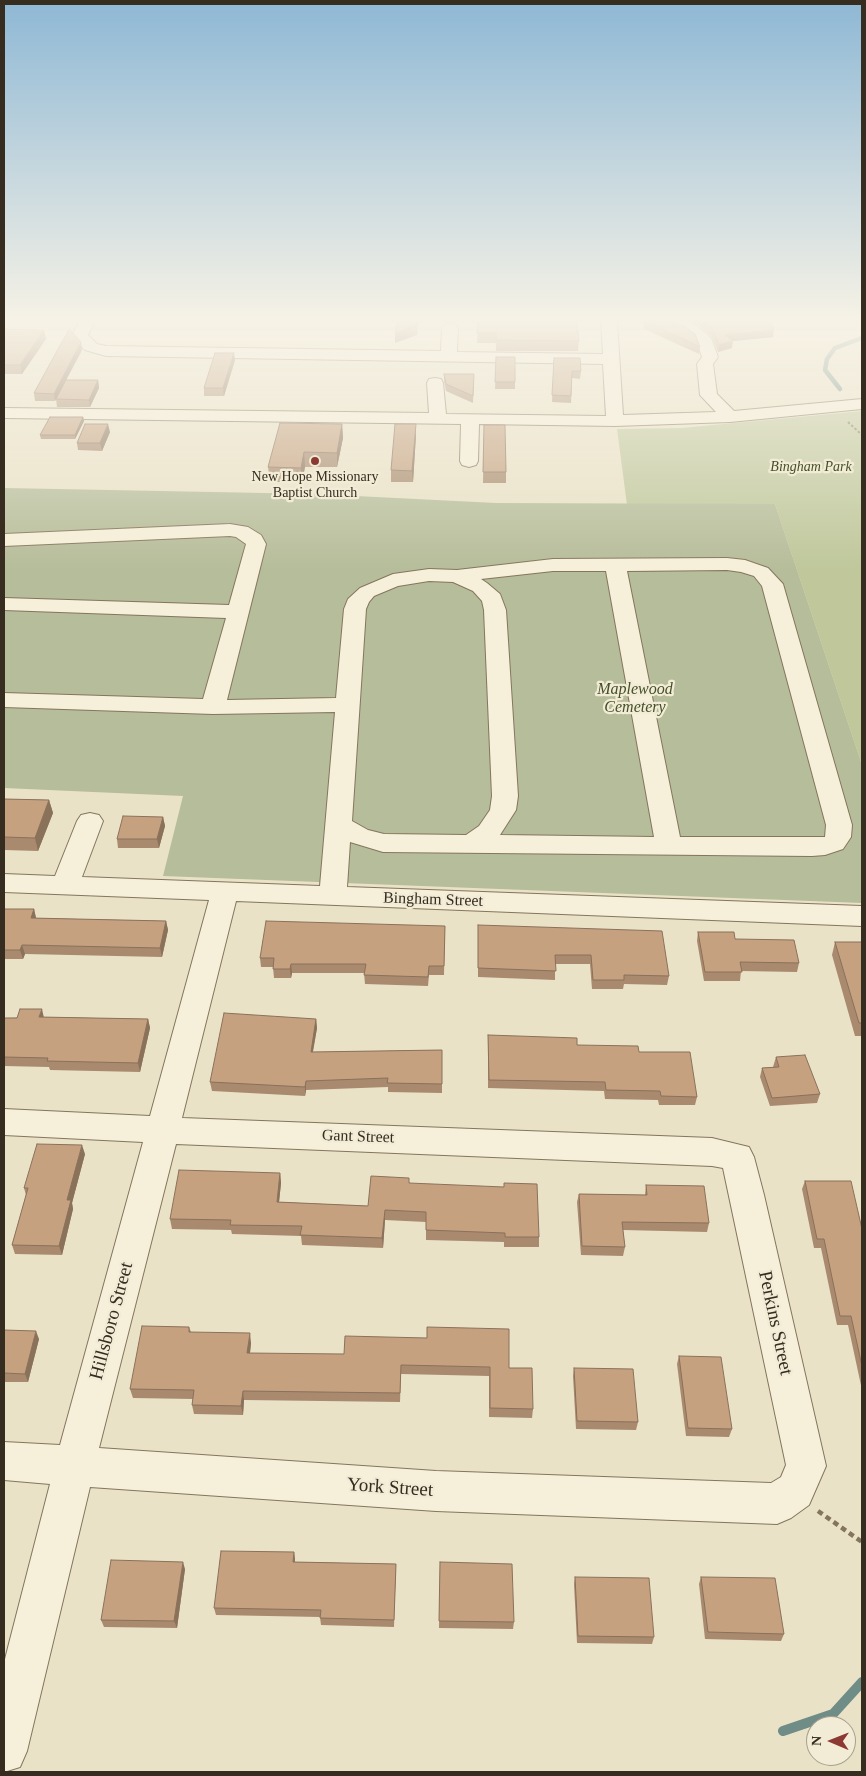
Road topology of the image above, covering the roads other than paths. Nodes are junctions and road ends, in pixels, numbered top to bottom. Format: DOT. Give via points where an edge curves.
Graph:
graph roads {
  1 [pos="437,404"];
  2 [pos="614,404"];
  3 [pos="717,404"];
  4 [pos="862,404"];
  5 [pos="4,413"];
  6 [pos="730,417"];
  7 [pos="438,419"];
  8 [pos="470,419"];
  9 [pos="615,421"];
  10 [pos="469,461"];
  11 [pos="4,540"];
  12 [pos="615,564"];
  13 [pos="494,572"];
  14 [pos="457,576"];
  15 [pos="492,599"];
  16 [pos="4,604"];
  17 [pos="238,612"];
  18 [pos="4,700"];
  19 [pos="348,705"];
  20 [pos="213,707"];
  21 [pos="90,821"];
  22 [pos="338,824"];
  23 [pos="383,843"];
  24 [pos="472,844"];
  25 [pos="669,846"];
  26 [pos="4,883"];
  27 [pos="334,884"];
  28 [pos="65,885"];
  29 [pos="225,892"];
  30 [pos="862,916"];
  31 [pos="4,1122"];
  32 [pos="163,1130"];
  33 [pos="712,1152"];
  34 [pos="4,1461"];
  35 [pos="75,1465"];
  36 [pos="784,1499"];
  37 [pos="4,1751"];
  1 -- 7 [label="street"];
  2 -- 9 [label="street"];
  3 -- 6 [label="street"];
  4 -- 6 [label="street"];
  5 -- 7 [label="street"];
  6 -- 9 [label="street"];
  7 -- 8 [label="street"];
  8 -- 9 [label="street"];
  8 -- 10 [label="street"];
  11 -- 17 [label="street" via="242,531 256,544"];
  12 -- 13 [label="street" via="553,564"];
  12 -- 25 [label="street"];
  12 -- 25 [label="street" via="736,565 753,568 770,580 839,825 838,837 834,843 825,846"];
  13 -- 14 [label="street"];
  13 -- 15 [label="street"];
  14 -- 15 [label="street" via="480,587"];
  14 -- 19 [label="street" via="428,575 393,580 379,585 360,599 355,609"];
  15 -- 24 [label="street" via="496,610 505,796 498,820"];
  16 -- 17 [label="street"];
  17 -- 20 [label="street"];
  18 -- 20 [label="street"];
  19 -- 20 [label="street"];
  19 -- 22 [label="street"];
  21 -- 28 [label="street"];
  22 -- 23 [label="street" via="359,836"];
  22 -- 27 [label="street"];
  23 -- 24 [label="street"];
  23 -- 27 [label="street" via="361,853"];
  24 -- 25 [label="street"];
  26 -- 28 [label="street, Bingham Street"];
  27 -- 29 [label="street, Bingham Street"];
  27 -- 30 [label="street, Bingham Street"];
  28 -- 29 [label="street, Bingham Street"];
  29 -- 32 [label="street, Hillsboro Street"];
  31 -- 32 [label="street, Gant Street"];
  32 -- 33 [label="street, Gant Street"];
  32 -- 35 [label="street, Hillsboro Street"];
  33 -- 36 [label="street, Perkins Street" via="737,1157 806,1466 795,1491"];
  34 -- 35 [label="street, York Street"];
  35 -- 36 [label="street, York Street" via="436,1491"];
  35 -- 37 [label="street, Hillsboro Street"];
}
